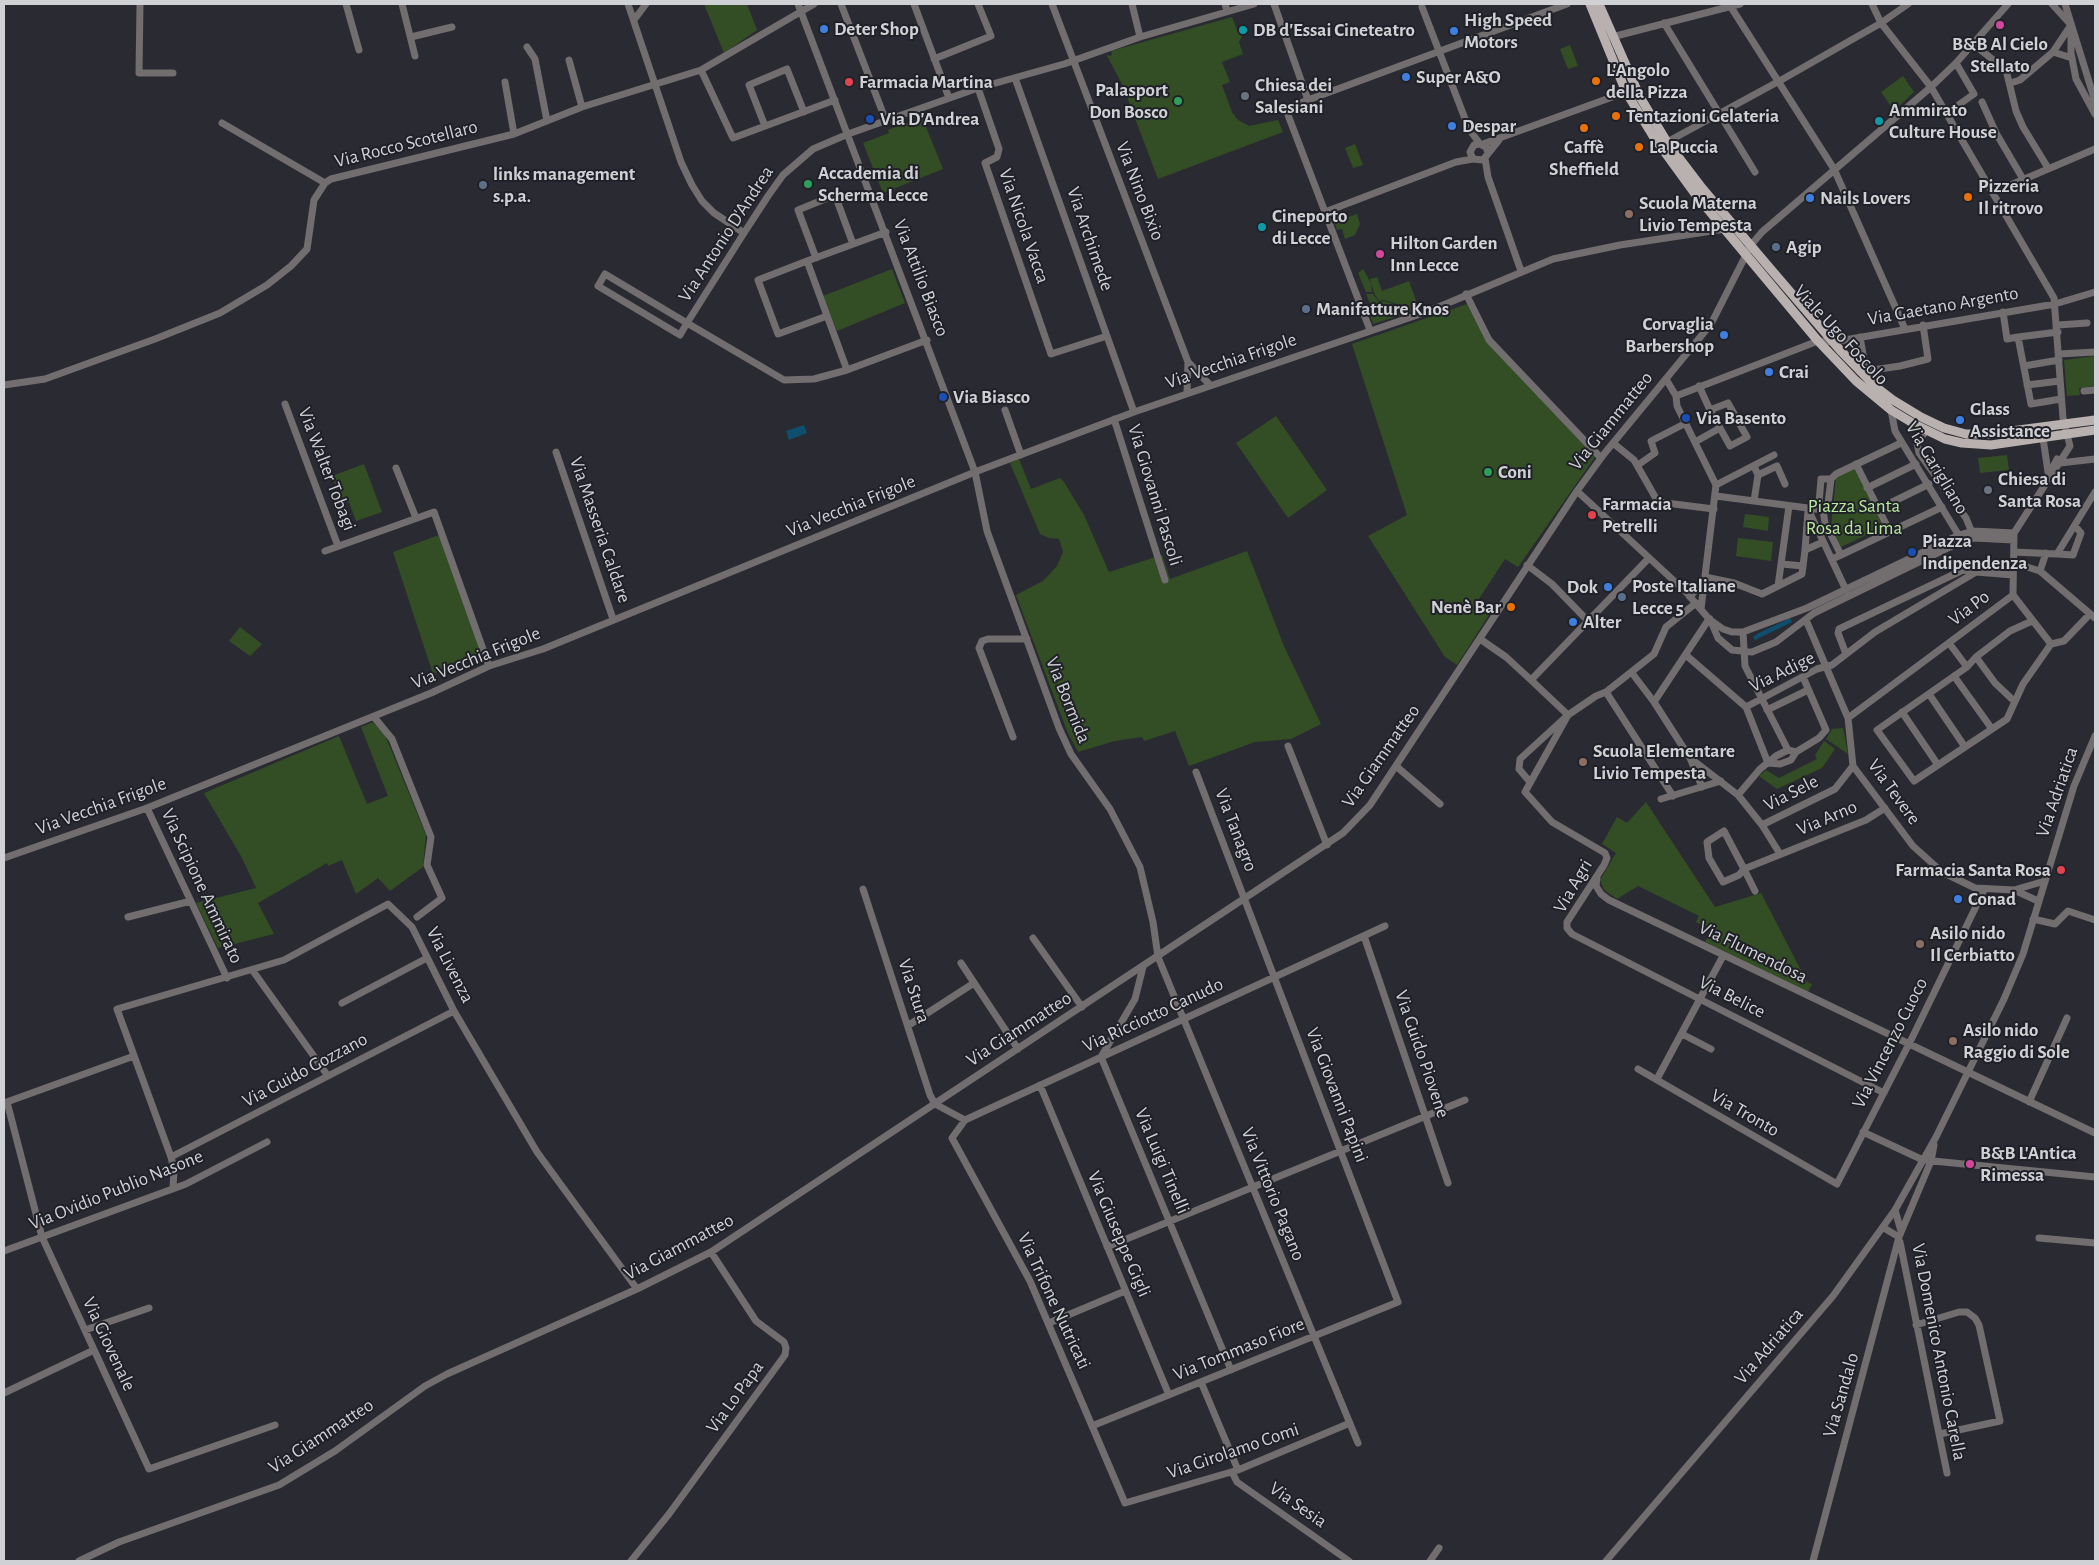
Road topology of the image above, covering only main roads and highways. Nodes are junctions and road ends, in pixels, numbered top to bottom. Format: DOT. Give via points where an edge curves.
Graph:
graph roads {
  1 [pos="1590,4"];
  2 [pos="1599,4"];
  3 [pos="2095,420"];
  4 [pos="2095,430"];
  1 -- 4 [label="main road, Viale Ugo Foscolo" via="1626,92 1653,136 1696,195 1818,341 1856,381 1891,410 1945,439 1991,445"];
  2 -- 3 [label="main road, Viale Ugo Foscolo" via="1640,96 1667,142 1833,342 1907,409 1944,428 1966,434 2064,426"];
}
